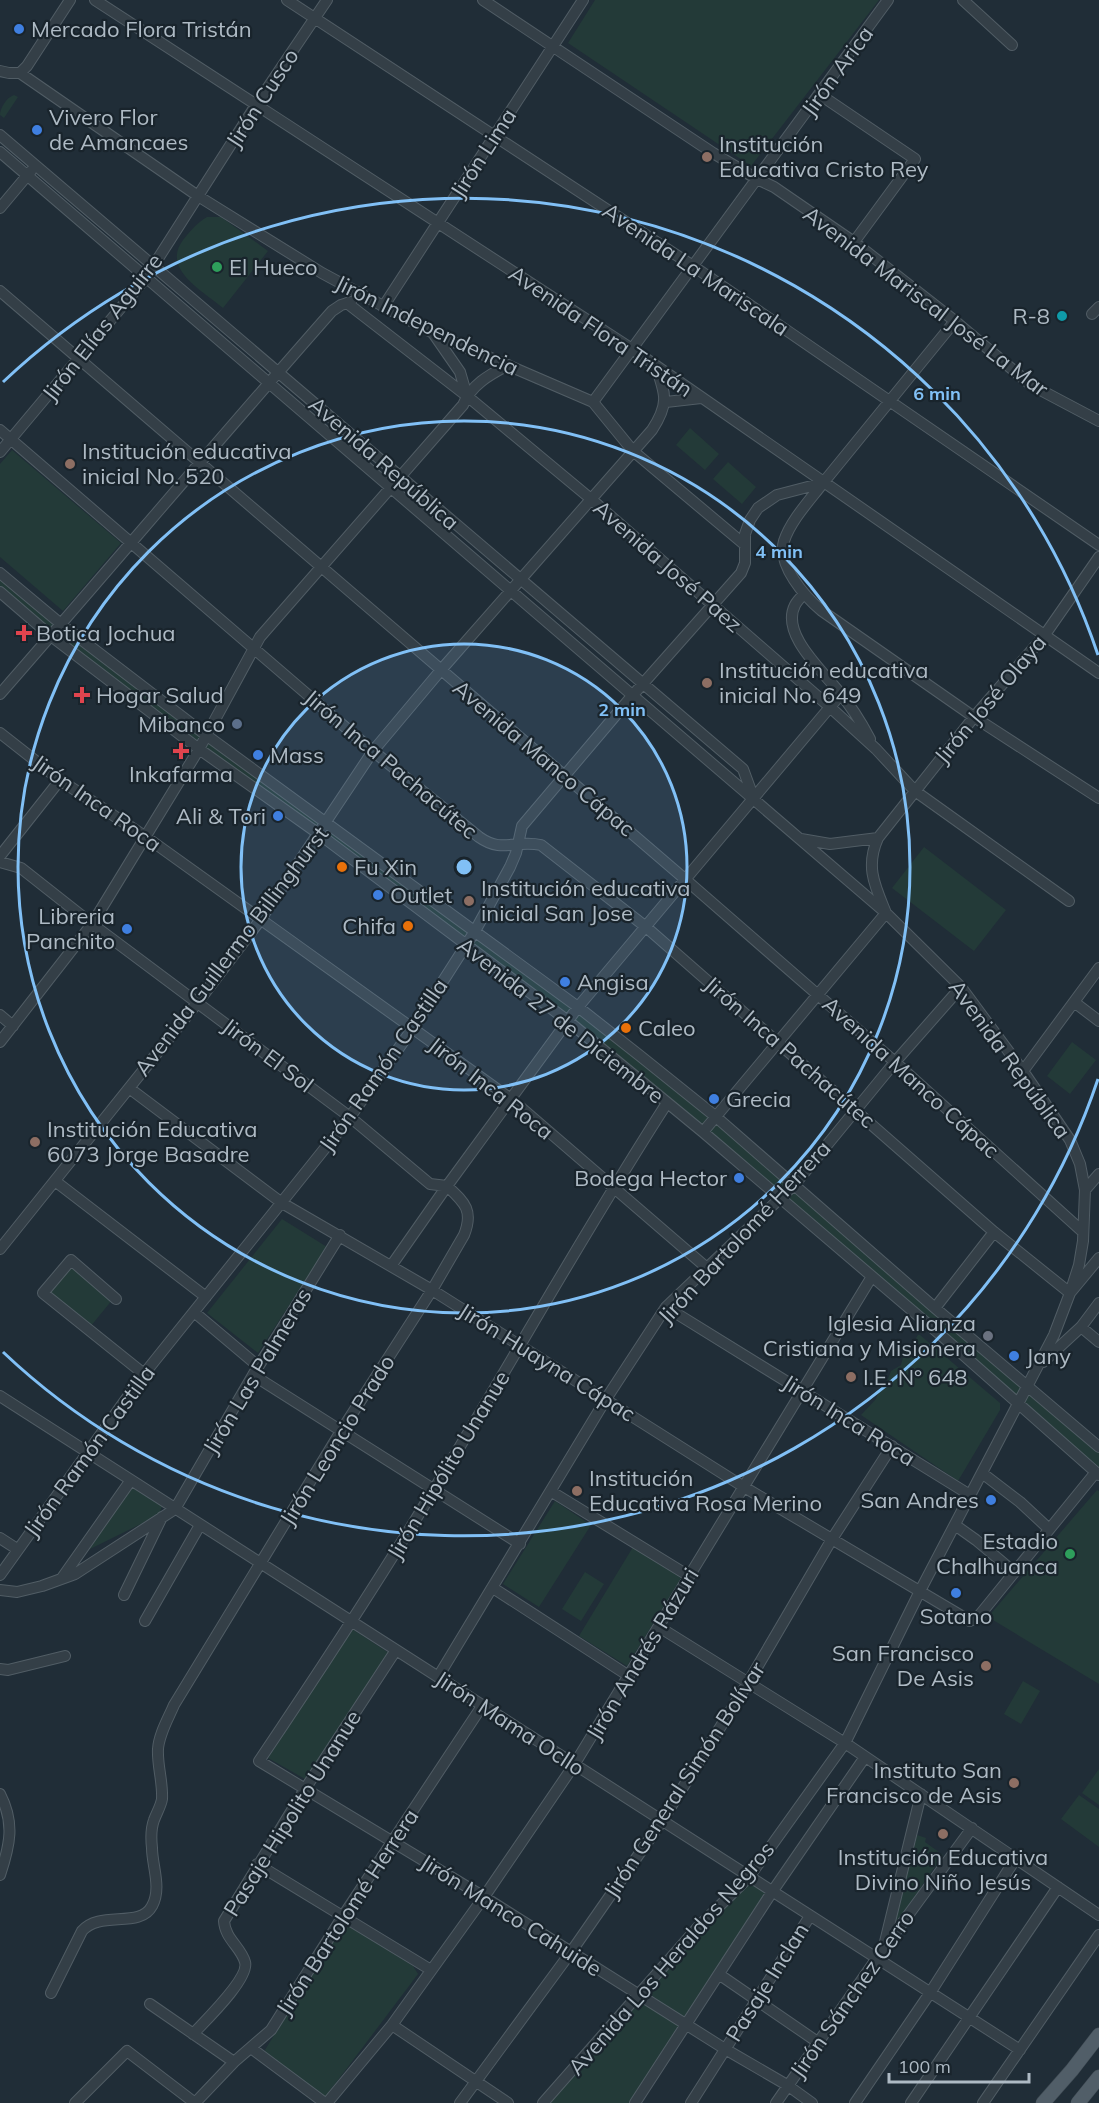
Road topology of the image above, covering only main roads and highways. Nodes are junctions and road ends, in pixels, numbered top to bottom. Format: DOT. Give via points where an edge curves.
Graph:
graph roads {
  1 [pos="1099,2035"];
  2 [pos="1099,2077"];
  3 [pos="1043,2103"];
  4 [pos="1078,2103"];
  1 -- 3 [label="main road"];
  2 -- 4 [label="main road"];
}
